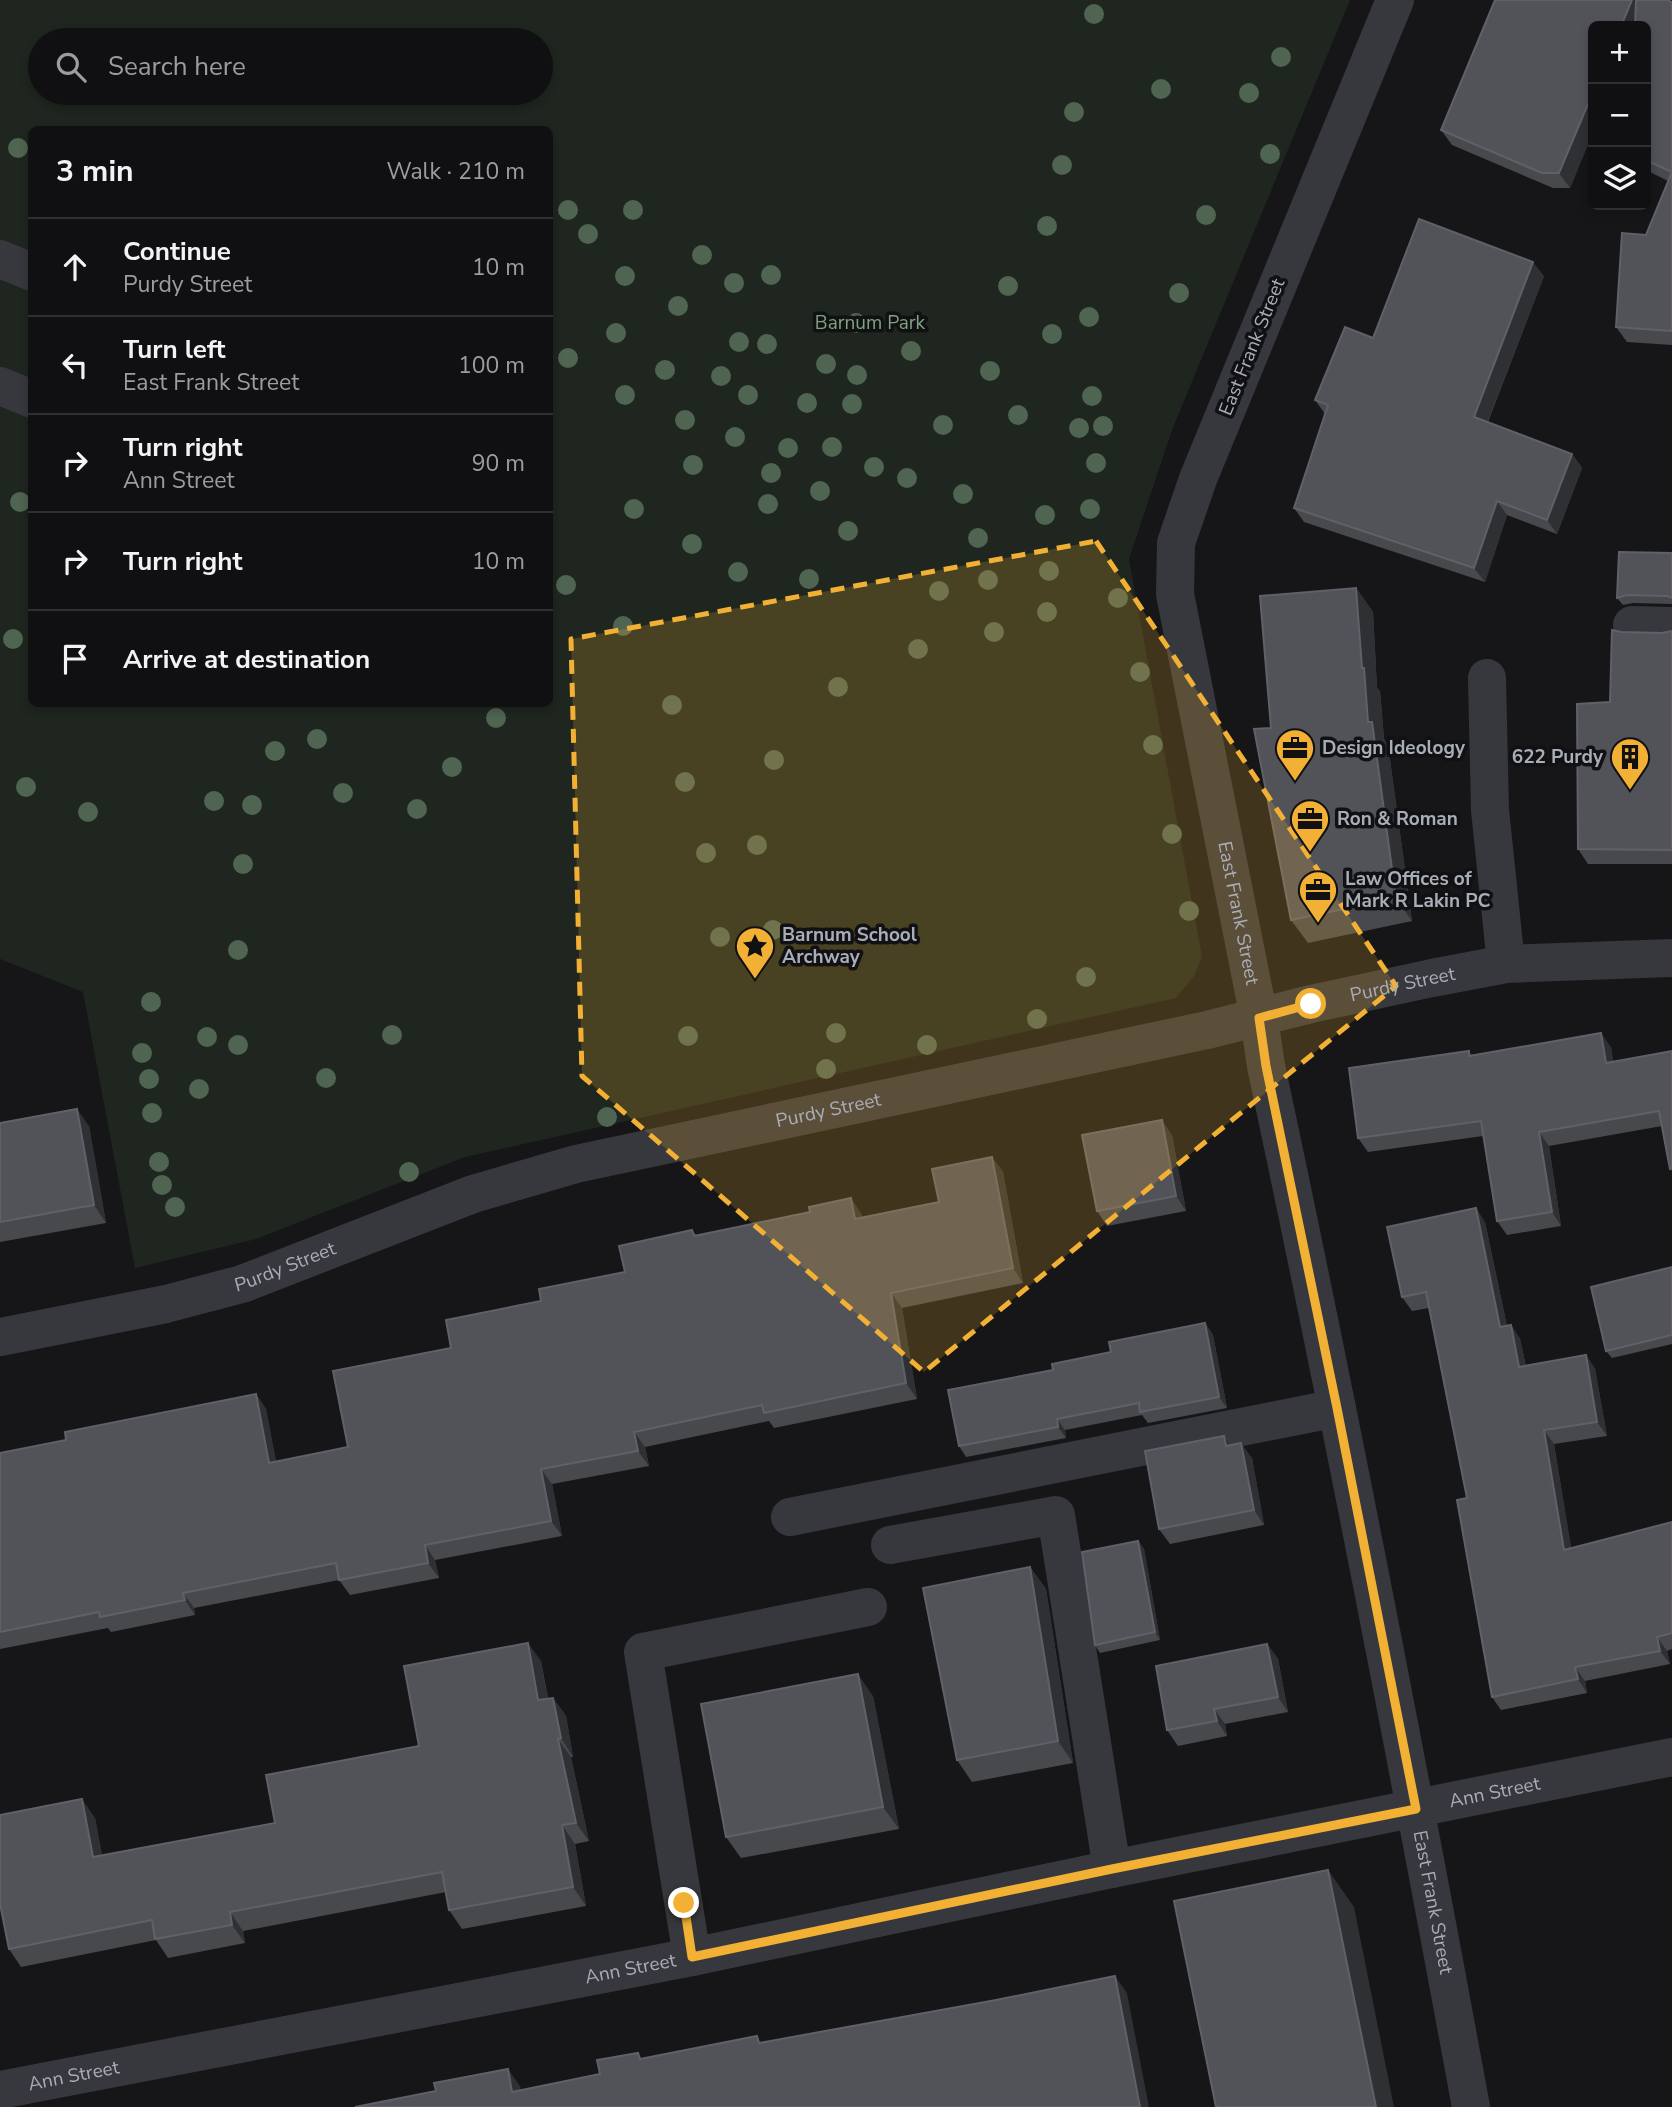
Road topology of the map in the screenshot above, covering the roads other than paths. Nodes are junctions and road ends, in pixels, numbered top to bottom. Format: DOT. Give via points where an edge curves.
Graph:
graph roads {
  1 [pos="1395,0"];
  2 [pos="0,260"];
  3 [pos="28,270"];
  4 [pos="0,386"];
  5 [pos="28,397"];
  6 [pos="1632,625"];
  7 [pos="1672,626"];
  8 [pos="1487,678"];
  9 [pos="1672,958"];
  10 [pos="1506,964"];
  11 [pos="1259,1018"];
  12 [pos="0,1337"];
  13 [pos="1337,1408"];
  14 [pos="790,1517"];
  15 [pos="890,1545"];
  16 [pos="868,1607"];
  17 [pos="1672,1757"];
  18 [pos="1416,1809"];
  19 [pos="1112,1869"];
  20 [pos="692,1957"];
  21 [pos="0,2090"];
  22 [pos="1471,2107"];
  1 -- 11 [label="street, East Frank Street" via="1198,479 1176,543 1175,594"];
  2 -- 3 [label="street"];
  4 -- 5 [label="street"];
  6 -- 7 [label="street"];
  8 -- 10 [label="street" via="1490,810"];
  9 -- 10 [label="street, Purdy Street"];
  10 -- 11 [label="street, Purdy Street"];
  11 -- 12 [label="street, Purdy Street" via="576,1164 472,1194 242,1284"];
  11 -- 13 [label="street, East Frank Street"];
  13 -- 14 [label="street"];
  13 -- 18 [label="street, East Frank Street"];
  15 -- 19 [label="street" via="1056,1515"];
  16 -- 20 [label="street" via="643,1652"];
  17 -- 18 [label="street, Ann Street"];
  18 -- 19 [label="street, Ann Street"];
  18 -- 22 [label="street, East Frank Street"];
  19 -- 20 [label="street, Ann Street"];
  20 -- 21 [label="street, Ann Street"];
}
